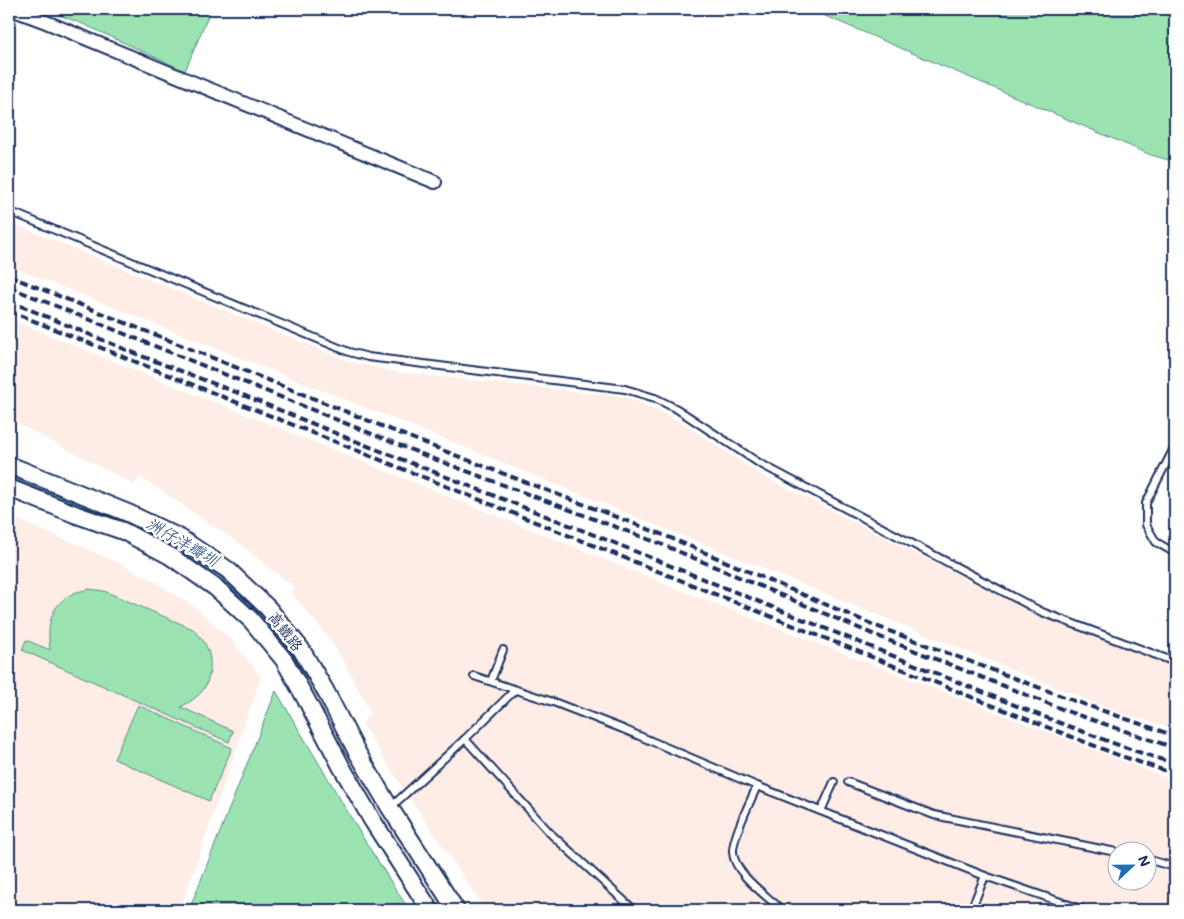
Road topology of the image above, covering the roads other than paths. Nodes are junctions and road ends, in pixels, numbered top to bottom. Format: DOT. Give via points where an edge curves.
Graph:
graph roads {
  1 [pos="11,9"];
  2 [pos="435,182"];
  3 [pos="9,210"];
  4 [pos="1175,446"];
  5 [pos="9,465"];
  6 [pos="9,488"];
  7 [pos="1175,553"];
  8 [pos="503,650"];
  9 [pos="1175,662"];
  10 [pos="474,676"];
  11 [pos="491,681"];
  12 [pos="515,690"];
  13 [pos="465,739"];
  14 [pos="834,782"];
  15 [pos="848,782"];
  16 [pos="757,786"];
  17 [pos="390,808"];
  18 [pos="821,811"];
  19 [pos="1106,850"];
  20 [pos="1156,862"];
  21 [pos="1175,867"];
  22 [pos="985,876"];
  23 [pos="430,910"];
  24 [pos="456,910"];
  25 [pos="634,910"];
  26 [pos="782,910"];
  27 [pos="971,910"];
  28 [pos="1084,910"];
  1 -- 2 [label="street"];
  3 -- 9 [label="lane" via="349,352 624,390 655,398 678,409 759,463 1042,612"];
  4 -- 7 [label="lane" via="1146,503 1146,525 1156,542"];
  5 -- 17 [label="street, 高鐵路" via="128,513 180,538 228,570 268,608 302,649"];
  6 -- 23 [label="street, 高鐵路" via="122,531 170,556 216,588 251,620 284,660 372,820"];
  8 -- 11 [label="lane"];
  10 -- 11 [label="lane"];
  11 -- 12 [label="lane"];
  12 -- 13 [label="lane"];
  12 -- 16 [label="lane" via="615,726"];
  13 -- 17 [label="lane"];
  13 -- 25 [label="lane" via="551,834"];
  14 -- 18 [label="lane"];
  15 -- 19 [label="lane" via="934,816"];
  16 -- 18 [label="lane"];
  16 -- 26 [label="lane" via="733,851 744,876"];
  17 -- 24 [label="street, 高鐵路"];
  18 -- 22 [label="lane"];
  20 -- 21 [label="lane"];
  22 -- 27 [label="lane"];
  22 -- 28 [label="lane"];
}
